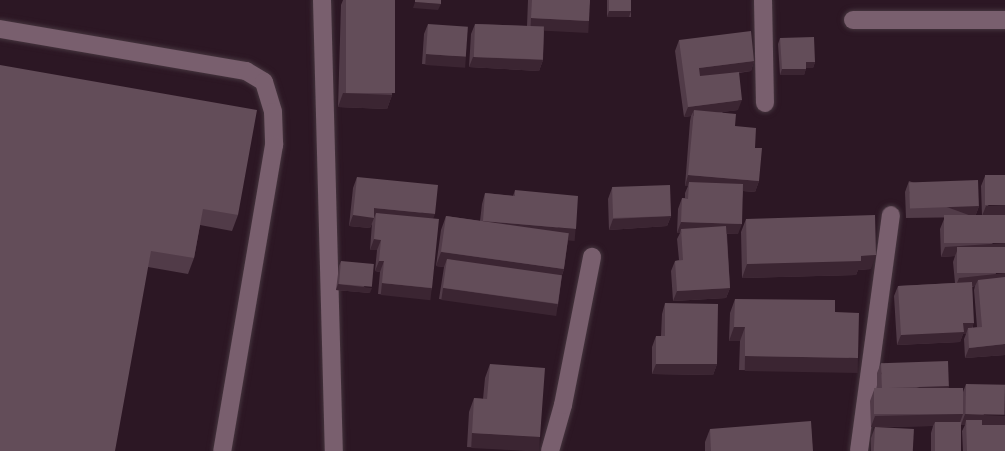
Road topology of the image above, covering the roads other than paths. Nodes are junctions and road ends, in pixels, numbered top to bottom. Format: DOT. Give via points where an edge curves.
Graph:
graph roads {
  1 [pos="322,0"];
  2 [pos="763,0"];
  3 [pos="853,20"];
  4 [pos="1005,20"];
  5 [pos="0,28"];
  6 [pos="765,103"];
  7 [pos="891,215"];
  8 [pos="592,257"];
  9 [pos="222,451"];
  10 [pos="333,451"];
  11 [pos="550,451"];
  12 [pos="859,451"];
  1 -- 10 [label="street"];
  2 -- 6 [label="street"];
  3 -- 4 [label="street"];
  5 -- 9 [label="street" via="246,71 264,82 273,112 274,145"];
  7 -- 12 [label="street"];
  8 -- 11 [label="street"];
}
